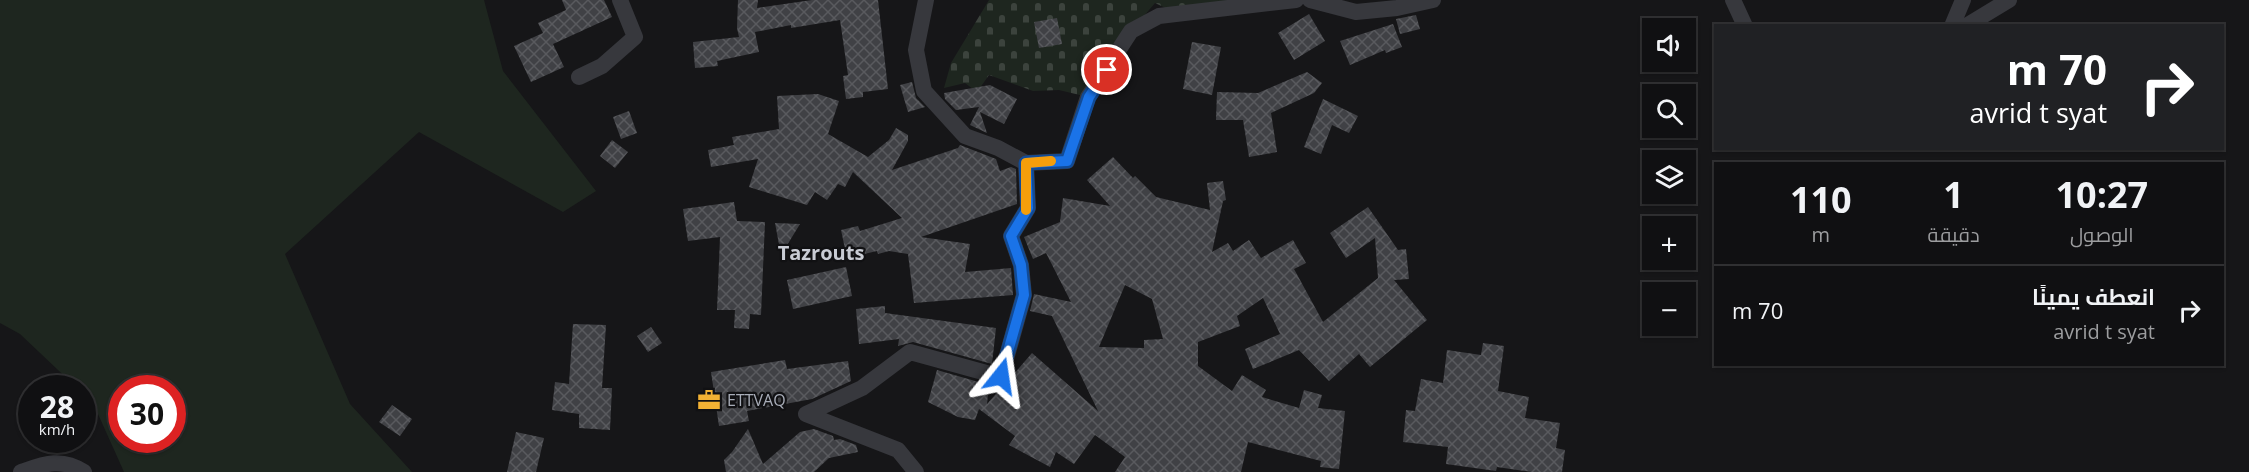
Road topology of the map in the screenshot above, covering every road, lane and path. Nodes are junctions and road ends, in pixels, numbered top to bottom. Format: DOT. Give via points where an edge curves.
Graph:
graph roads {
  1 [pos="620,0"];
  2 [pos="926,0"];
  3 [pos="1296,0"];
  4 [pos="1310,0"];
  5 [pos="1433,0"];
  6 [pos="1733,0"];
  7 [pos="1963,0"];
  8 [pos="2009,0"];
  9 [pos="1744,24"];
  10 [pos="1953,24"];
  11 [pos="1969,24"];
  12 [pos="579,77"];
  13 [pos="1026,163"];
  14 [pos="21,472"];
  15 [pos="84,472"];
  16 [pos="916,472"];
  1 -- 12 [label="street" via="635,37 602,66"];
  2 -- 13 [label="street" via="916,50 924,91 965,136"];
  3 -- 13 [label="street" via="1159,16 1131,31 1089,97 1067,161"];
  4 -- 5 [label="street" via="1356,12"];
  6 -- 9 [label="street"];
  7 -- 10 [label="street"];
  8 -- 11 [label="street"];
  13 -- 16 [label="street" via="1028,208 1011,236 1021,265 1024,295 1001,376 910,352 862,388 806,414 898,450"];
  14 -- 15 [label="street" via="52,462 76,466"];
}
